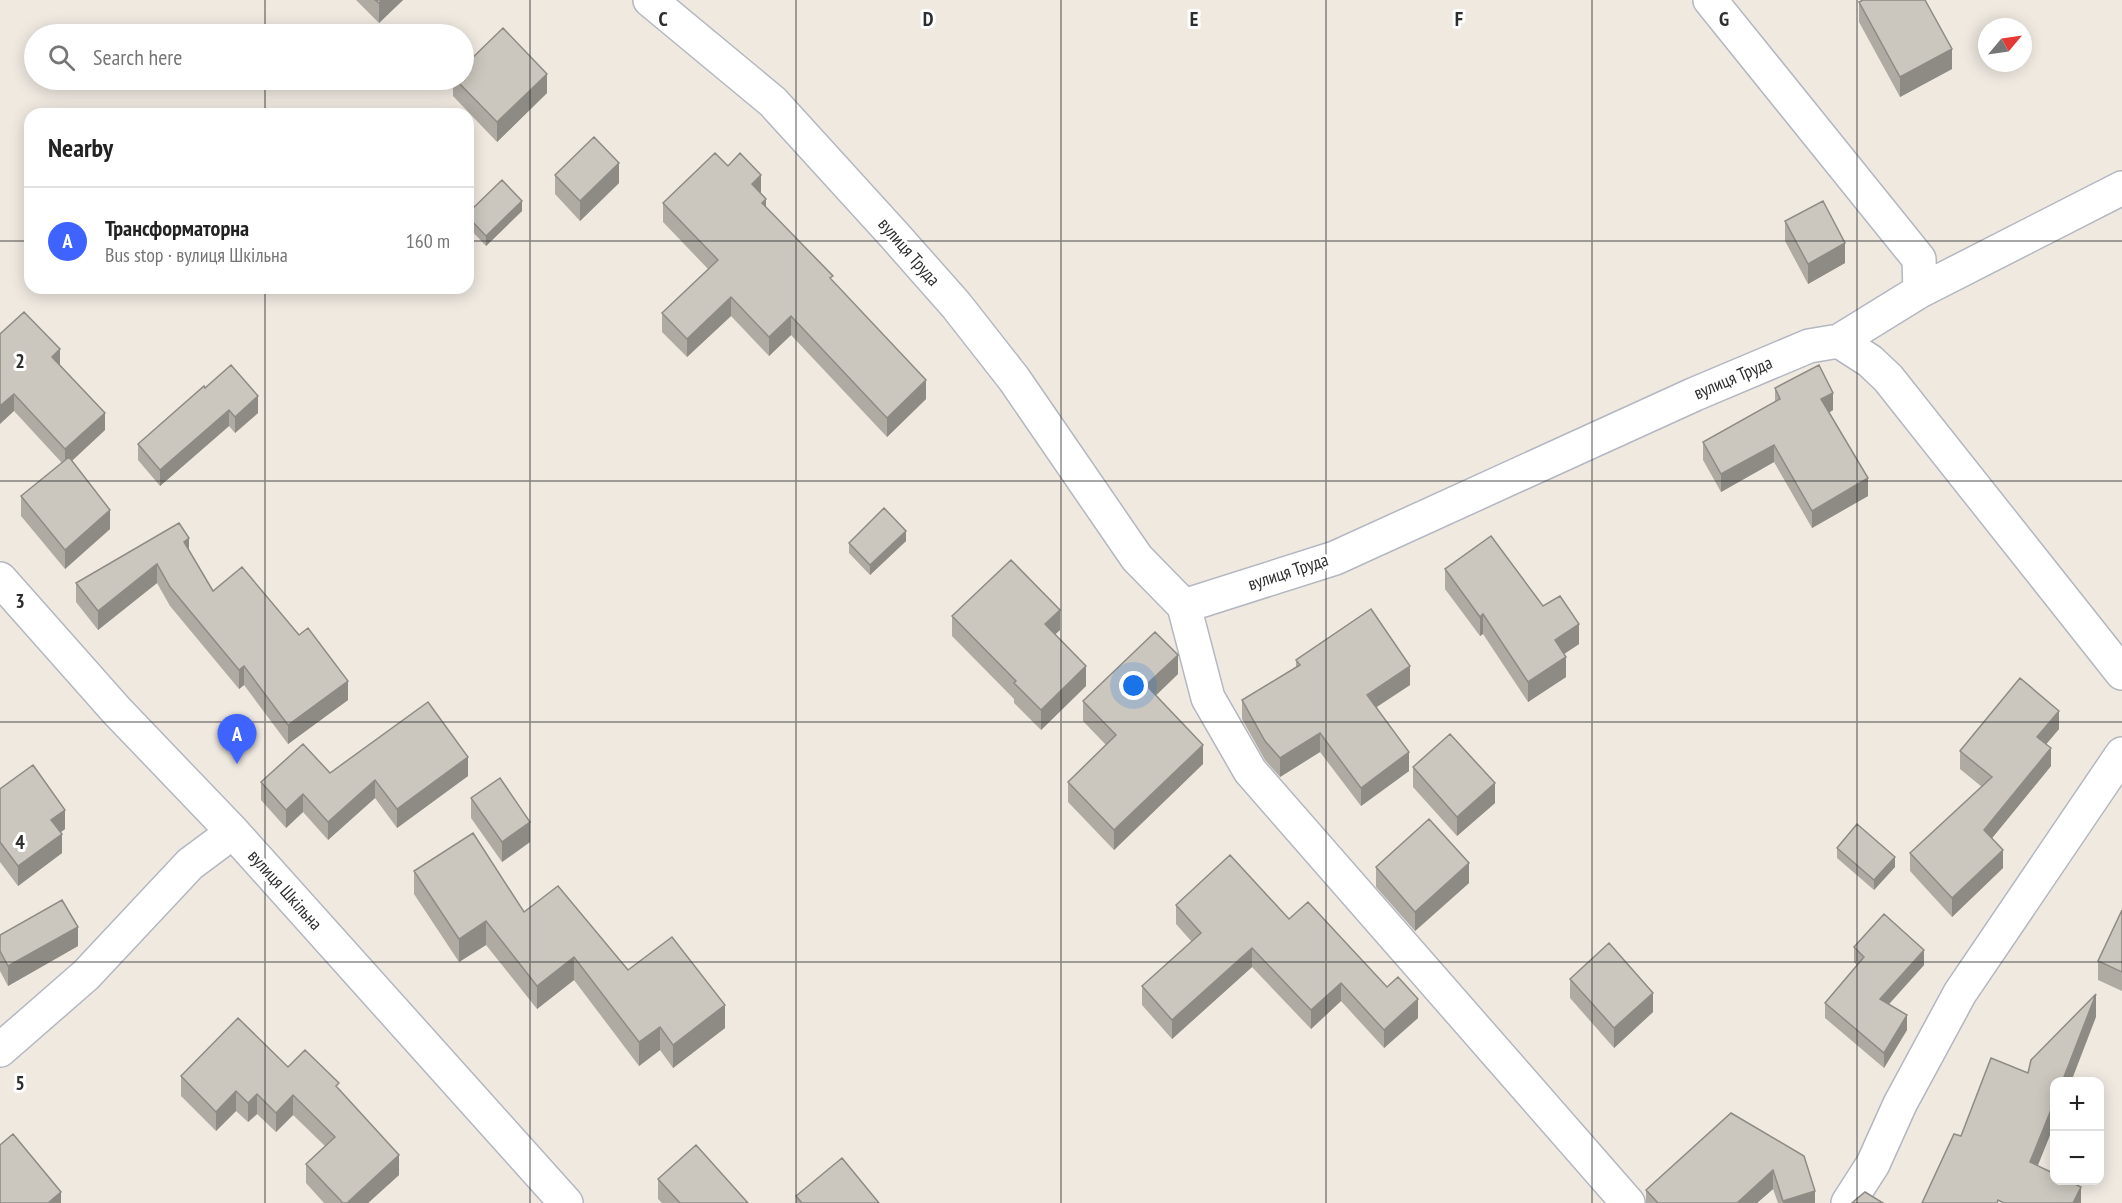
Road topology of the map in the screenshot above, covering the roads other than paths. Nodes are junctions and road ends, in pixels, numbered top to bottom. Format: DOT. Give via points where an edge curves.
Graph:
graph roads {
  1 [pos="650,0"];
  2 [pos="1710,0"];
  3 [pos="2122,188"];
  4 [pos="1920,291"];
  5 [pos="1839,341"];
  6 [pos="0,579"];
  7 [pos="1184,606"];
  8 [pos="2122,673"];
  9 [pos="2122,754"];
  10 [pos="233,832"];
  11 [pos="0,1050"];
  12 [pos="564,1202"];
  13 [pos="1628,1203"];
  14 [pos="1848,1203"];
  1 -- 7 [label="street, вулиця Труда" via="773,102 956,305 1014,379 1137,558"];
  2 -- 4 [label="street" via="1919,259"];
  3 -- 4 [label="street, вулиця Труда"];
  4 -- 5 [label="street, вулиця Труда"];
  5 -- 7 [label="street, вулиця Труда" via="1809,346 1705,390 1335,558"];
  5 -- 8 [label="street" via="1888,378"];
  6 -- 10 [label="street, вулиця Шкільна" via="117,711"];
  7 -- 13 [label="street" via="1208,698 1250,771"];
  9 -- 14 [label="street" via="1960,993 1900,1104 1873,1164"];
  10 -- 11 [label="street" via="190,864 86,975"];
  10 -- 12 [label="street, вулиця Шкільна"];
}
